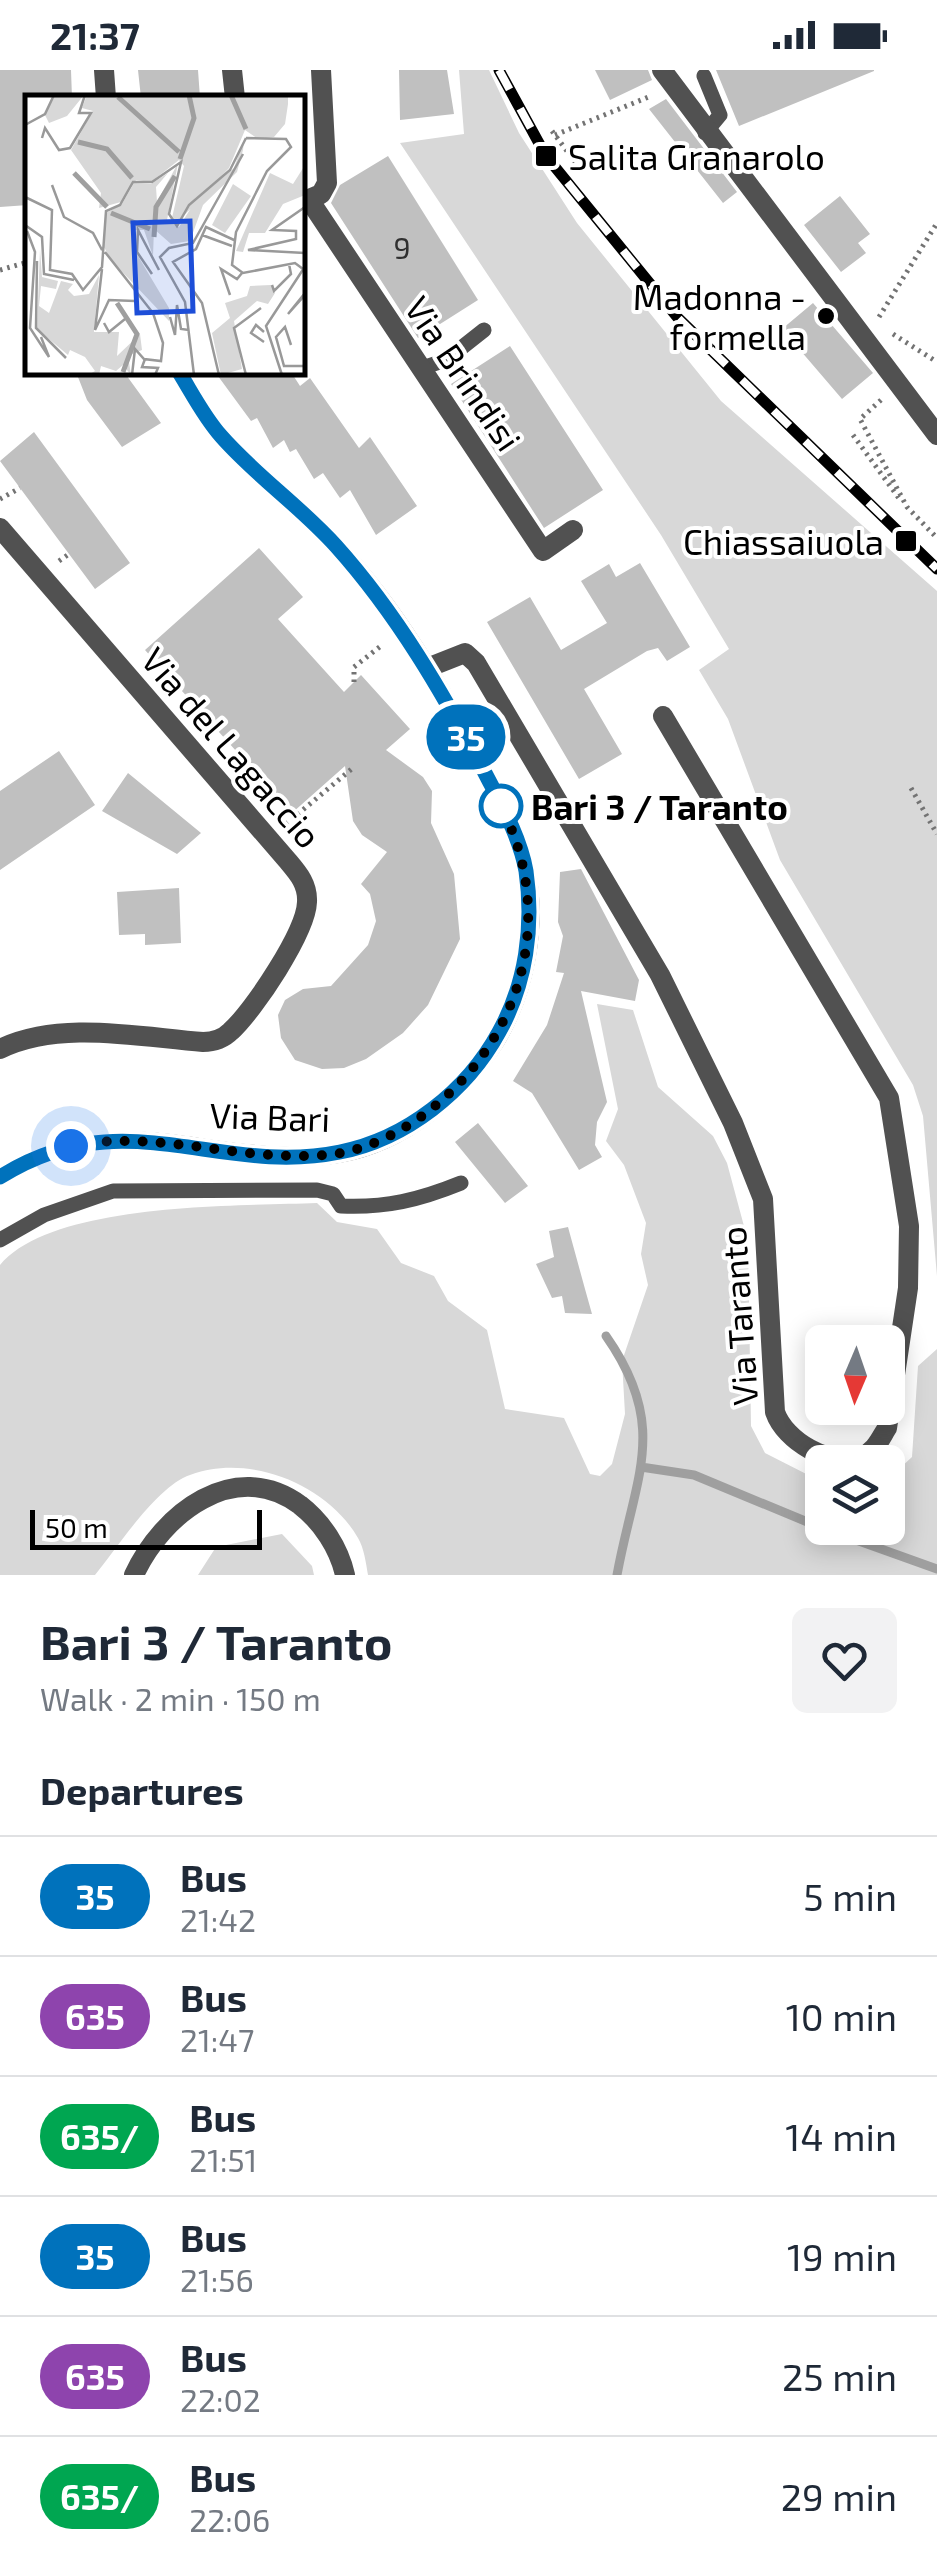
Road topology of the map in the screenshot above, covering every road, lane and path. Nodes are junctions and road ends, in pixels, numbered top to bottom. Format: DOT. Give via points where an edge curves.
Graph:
graph roads {
  1 [pos="104,70"];
  2 [pos="232,70"];
  3 [pos="321,70"];
  4 [pos="704,76"];
  5 [pos="667,79"];
  6 [pos="106,95"];
  7 [pos="235,95"];
  8 [pos="705,133"];
  9 [pos="575,162"];
  10 [pos="306,201"];
  11 [pos="937,222"];
  12 [pos="25,263"];
  13 [pos="0,270"];
  14 [pos="875,324"];
  15 [pos="484,330"];
  16 [pos="422,368"];
  17 [pos="181,375"];
  18 [pos="898,384"];
  19 [pos="853,435"];
  20 [pos="937,435"];
  21 [pos="20,488"];
  22 [pos="0,499"];
  23 [pos="907,507"];
  24 [pos="0,528"];
  25 [pos="574,530"];
  26 [pos="937,538"];
  27 [pos="384,643"];
  28 [pos="427,668"];
  29 [pos="354,682"];
  30 [pos="664,716"];
  31 [pos="354,767"];
  32 [pos="912,788"];
  33 [pos="937,834"];
  34 [pos="268,838"];
  35 [pos="0,1049"];
  36 [pos="0,1177"];
  37 [pos="461,1183"];
  38 [pos="0,1240"];
  39 [pos="134,1575"];
  40 [pos="345,1575"];
  1 -- 6 [label="street"];
  2 -- 7 [label="street"];
  3 -- 10 [label="street, Via Brindisi" via="327,183"];
  4 -- 8 [label="lane" via="720,115"];
  5 -- 8 [label="street"];
  5 -- 9 [label="path" via="554,133"];
  8 -- 18 [label="street"];
  10 -- 16 [label="street, Via Brindisi"];
  11 -- 14 [label="path"];
  12 -- 13 [label="path"];
  15 -- 16 [label="lane" via="446,360"];
  16 -- 25 [label="street, Via Brindisi" via="543,551"];
  17 -- 28 [label="street, Via Bari" via="217,432 335,545"];
  18 -- 20 [label="street"];
  18 -- 23 [label="path" via="860,419"];
  19 -- 23 [label="path"];
  21 -- 22 [label="path"];
  23 -- 26 [label="path"];
  24 -- 34 [label="street, Via del Lagaccio"];
  27 -- 29 [label="path" via="354,667"];
  28 -- 30 [label="street, Via Taranto" via="456,654 476,662 660,975 763,1200 780,1428 836,1458 860,1457 887,1428 908,1288 910,1226 889,1098"];
  28 -- 36 [label="street, Via Bari" via="493,789 526,868 523,968 510,1013 481,1061 422,1118 362,1148 306,1155 158,1140 93,1141 49,1152"];
  31 -- 34 [label="path"];
  32 -- 33 [label="path"];
  34 -- 35 [label="street, Via del Lagaccio" via="306,888 306,909 294,939 234,1029 212,1042 66,1034"];
  37 -- 38 [label="lane" via="416,1201 373,1208 340,1206 333,1194 318,1190 114,1191 44,1215"];
  39 -- 40 [label="street" via="162,1528 182,1510 232,1488 286,1496 311,1514 330,1537"];
}
